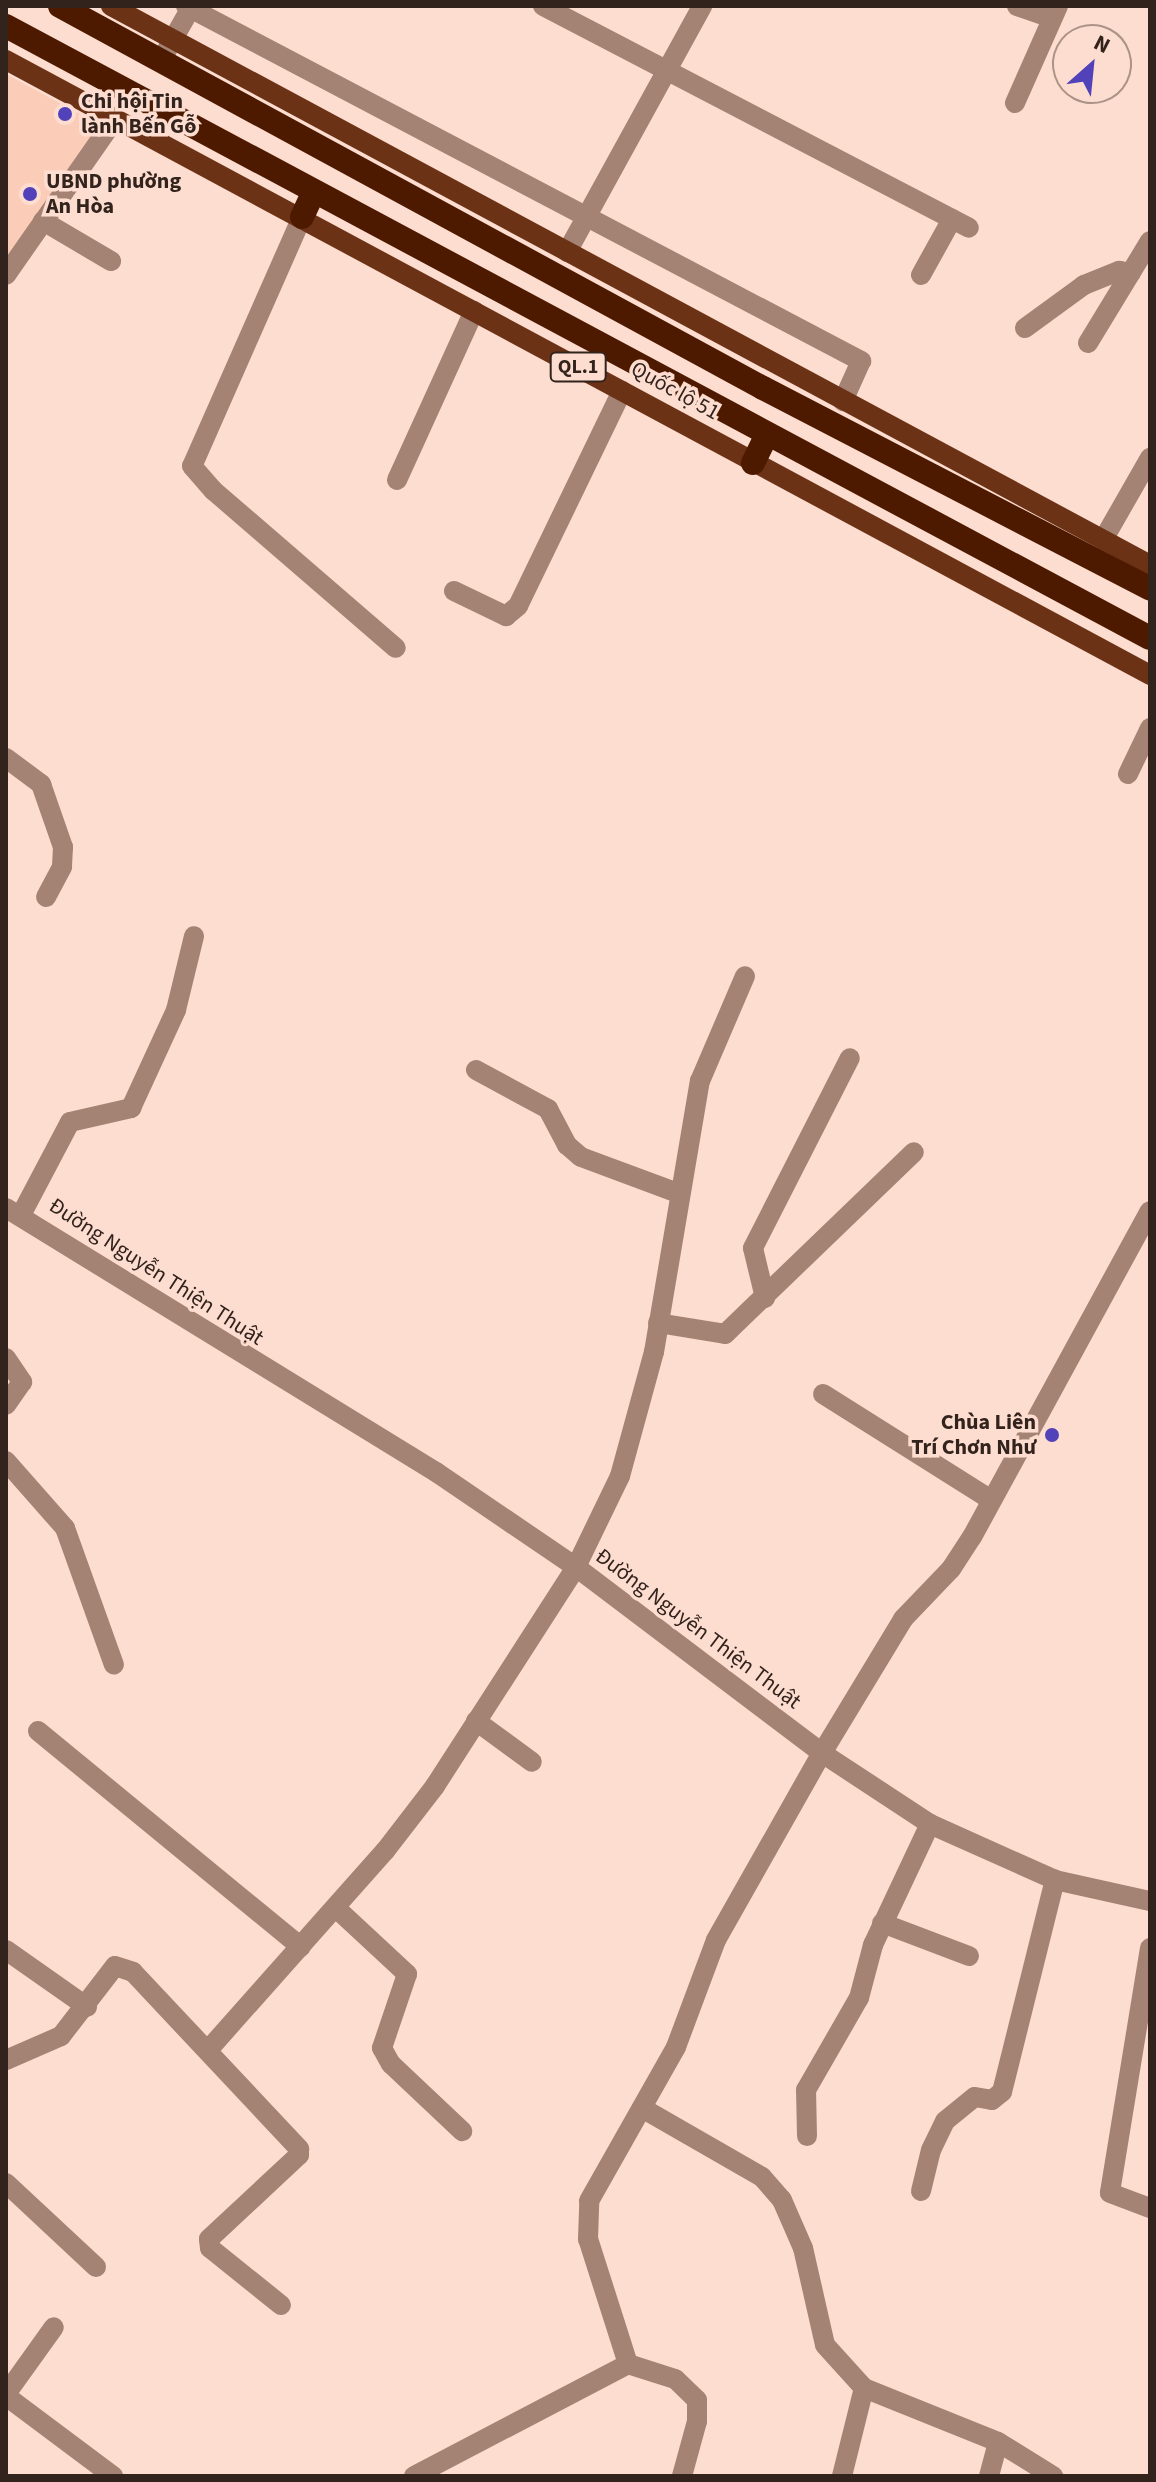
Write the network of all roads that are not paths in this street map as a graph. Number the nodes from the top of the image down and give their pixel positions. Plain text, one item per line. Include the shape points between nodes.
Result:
1 (60, 6) edge
2 (111, 6) edge
3 (543, 6) edge
4 (702, 6) edge
5 (1017, 6) edge
6 (189, 7) edge
7 (1055, 12) edge
8 (6, 26) edge
9 (173, 39) junction
10 (59, 54) junction
11 (6, 60) edge
12 (160, 61) junction
13 (666, 70) junction
14 (43, 80) junction
15 (1015, 103) dead end
16 (115, 119) junction
17 (313, 193) junction
18 (302, 217) junction
19 (587, 217) junction
20 (43, 221) junction
21 (1150, 241) edge
22 (567, 252) junction
23 (111, 261) dead end
24 (1131, 273) junction
25 (6, 275) edge
26 (921, 275) dead end
27 (474, 311) junction
28 (1025, 328) dead end
29 (1088, 343) dead end
30 (622, 391) junction
31 (843, 401) junction
32 (766, 436) junction
33 (1150, 458) edge
34 (753, 463) junction
35 (397, 480) dead end
36 (1103, 540) junction
37 (1150, 565) edge
38 (1150, 589) edge
39 (454, 591) dead end
40 (1150, 638) edge
41 (396, 648) dead end
42 (1150, 675) edge
43 (1150, 728) edge
44 (6, 758) edge
45 (1128, 774) dead end
46 (46, 897) dead end
47 (194, 936) dead end
48 (745, 976) dead end
49 (850, 1058) dead end
50 (476, 1070) dead end
51 (914, 1152) dead end
52 (678, 1193) junction
53 (1150, 1211) edge
54 (12, 1215) edge
55 (765, 1298) junction
56 (658, 1323) junction
57 (6, 1358) edge
58 (823, 1394) dead end
59 (6, 1405) edge
60 (6, 1461) edge
61 (990, 1499) junction
62 (576, 1567) junction
63 (114, 1665) dead end
64 (476, 1721) junction
65 (38, 1731) dead end
66 (822, 1753) junction
67 (532, 1762) dead end
68 (930, 1824) junction
69 (1055, 1880) junction
70 (1150, 1901) edge
71 (336, 1908) junction
72 (882, 1923) junction
73 (301, 1947) junction
74 (1150, 1948) edge
75 (6, 1950) edge
76 (969, 1956) dead end
77 (87, 2007) junction
78 (209, 2049) junction
79 (6, 2060) edge
80 (642, 2108) junction
81 (462, 2131) dead end
82 (807, 2136) dead end
83 (6, 2183) edge
84 (921, 2191) dead end
85 (1150, 2208) edge
86 (96, 2267) dead end
87 (281, 2305) dead end
88 (54, 2327) dead end
89 (628, 2364) junction
90 (864, 2388) junction
91 (6, 2395) edge
92 (998, 2442) junction
93 (113, 2476) edge
94 (414, 2476) edge
95 (682, 2476) edge
96 (842, 2476) edge
97 (989, 2476) edge
98 (1053, 2476) edge

1 - 12 highway, Quốc lộ 51
2 - 9 main road
3 - 13 street
4 - 13 street
5 - 7 street
6 - 9 street
6 - 19 street
7 - 15 street
8 - 10 highway, Quốc lộ 51 / QL.1
9 - 12 street
9 - 22 main road
10 - 14 street
10 - 17 highway, Quốc lộ 51 / QL.1
11 - 14 main road, Quốc lộ 51 / QL.1
12 - 38 highway, Quốc lộ 51 via 763,388
13 - 19 street
13 - 26 street via 960,223
14 - 16 main road, Quốc lộ 51 / QL.1
16 - 18 main road, Quốc lộ 51 / QL.1
16 - 20 street
17 - 18 highway
17 - 32 highway, Quốc lộ 51 / QL.1
18 - 27 main road, Quốc lộ 51 / QL.1
18 - 41 street via 192,466 214,491
19 - 22 street
19 - 31 street via 861,361
20 - 23 street
20 - 25 street
21 - 24 street
22 - 31 main road
24 - 28 street via 1119,271 1084,285
24 - 29 street
27 - 30 main road, Quốc lộ 51 / QL.1
27 - 35 street
30 - 34 main road, Quốc lộ 51 / QL.1
30 - 39 street via 518,606 506,616
31 - 36 main road
32 - 34 highway
32 - 40 highway, Quốc lộ 51 / QL.1
33 - 36 street
34 - 42 main road, Quốc lộ 51 / QL.1
36 - 37 main road
43 - 45 street
44 - 46 street via 41,784 63,847 62,867
47 - 54 street via 176,1010 131,1108 70,1122
48 - 52 street via 700,1081
49 - 55 street via 753,1248
50 - 52 street via 548,1109 567,1145 581,1157
51 - 55 street
52 - 56 street
53 - 61 street
54 - 62 street, Đường Nguyễn Thiện Thuật via 436,1472
55 - 56 street via 725,1334
56 - 62 street via 620,1476
57 - 59 street via 22,1382
58 - 61 street
60 - 63 street via 65,1528
61 - 66 street via 965,1548 903,1619
62 - 64 street
62 - 66 street, Đường Nguyễn Thiện Thuật
64 - 67 street
64 - 71 street via 435,1786
65 - 73 street
66 - 68 street, Đường Nguyễn Thiện Thuật
66 - 80 street via 704,1963 676,2047
68 - 69 street, Đường Nguyễn Thiện Thuật
68 - 72 street
69 - 70 street, Đường Nguyễn Thiện Thuật
69 - 84 street via 1002,2092 992,2100 975,2097 945,2121
71 - 73 street
71 - 81 street via 407,1974 382,2048 391,2064
72 - 76 street
72 - 82 street via 859,1998 806,2090
73 - 78 street
74 - 85 street via 1110,2193
75 - 77 street
77 - 78 street via 115,1966 124,1966
77 - 79 street via 61,2036
78 - 87 street via 299,2149 299,2155 209,2239 210,2248
80 - 89 street via 589,2201 585,2224
80 - 90 street via 762,2177 782,2200 803,2248 825,2345
83 - 86 street
88 - 91 street
89 - 94 street
89 - 95 street via 675,2379 697,2400 697,2421
90 - 92 street
90 - 96 street
91 - 93 street
92 - 97 street
92 - 98 street

